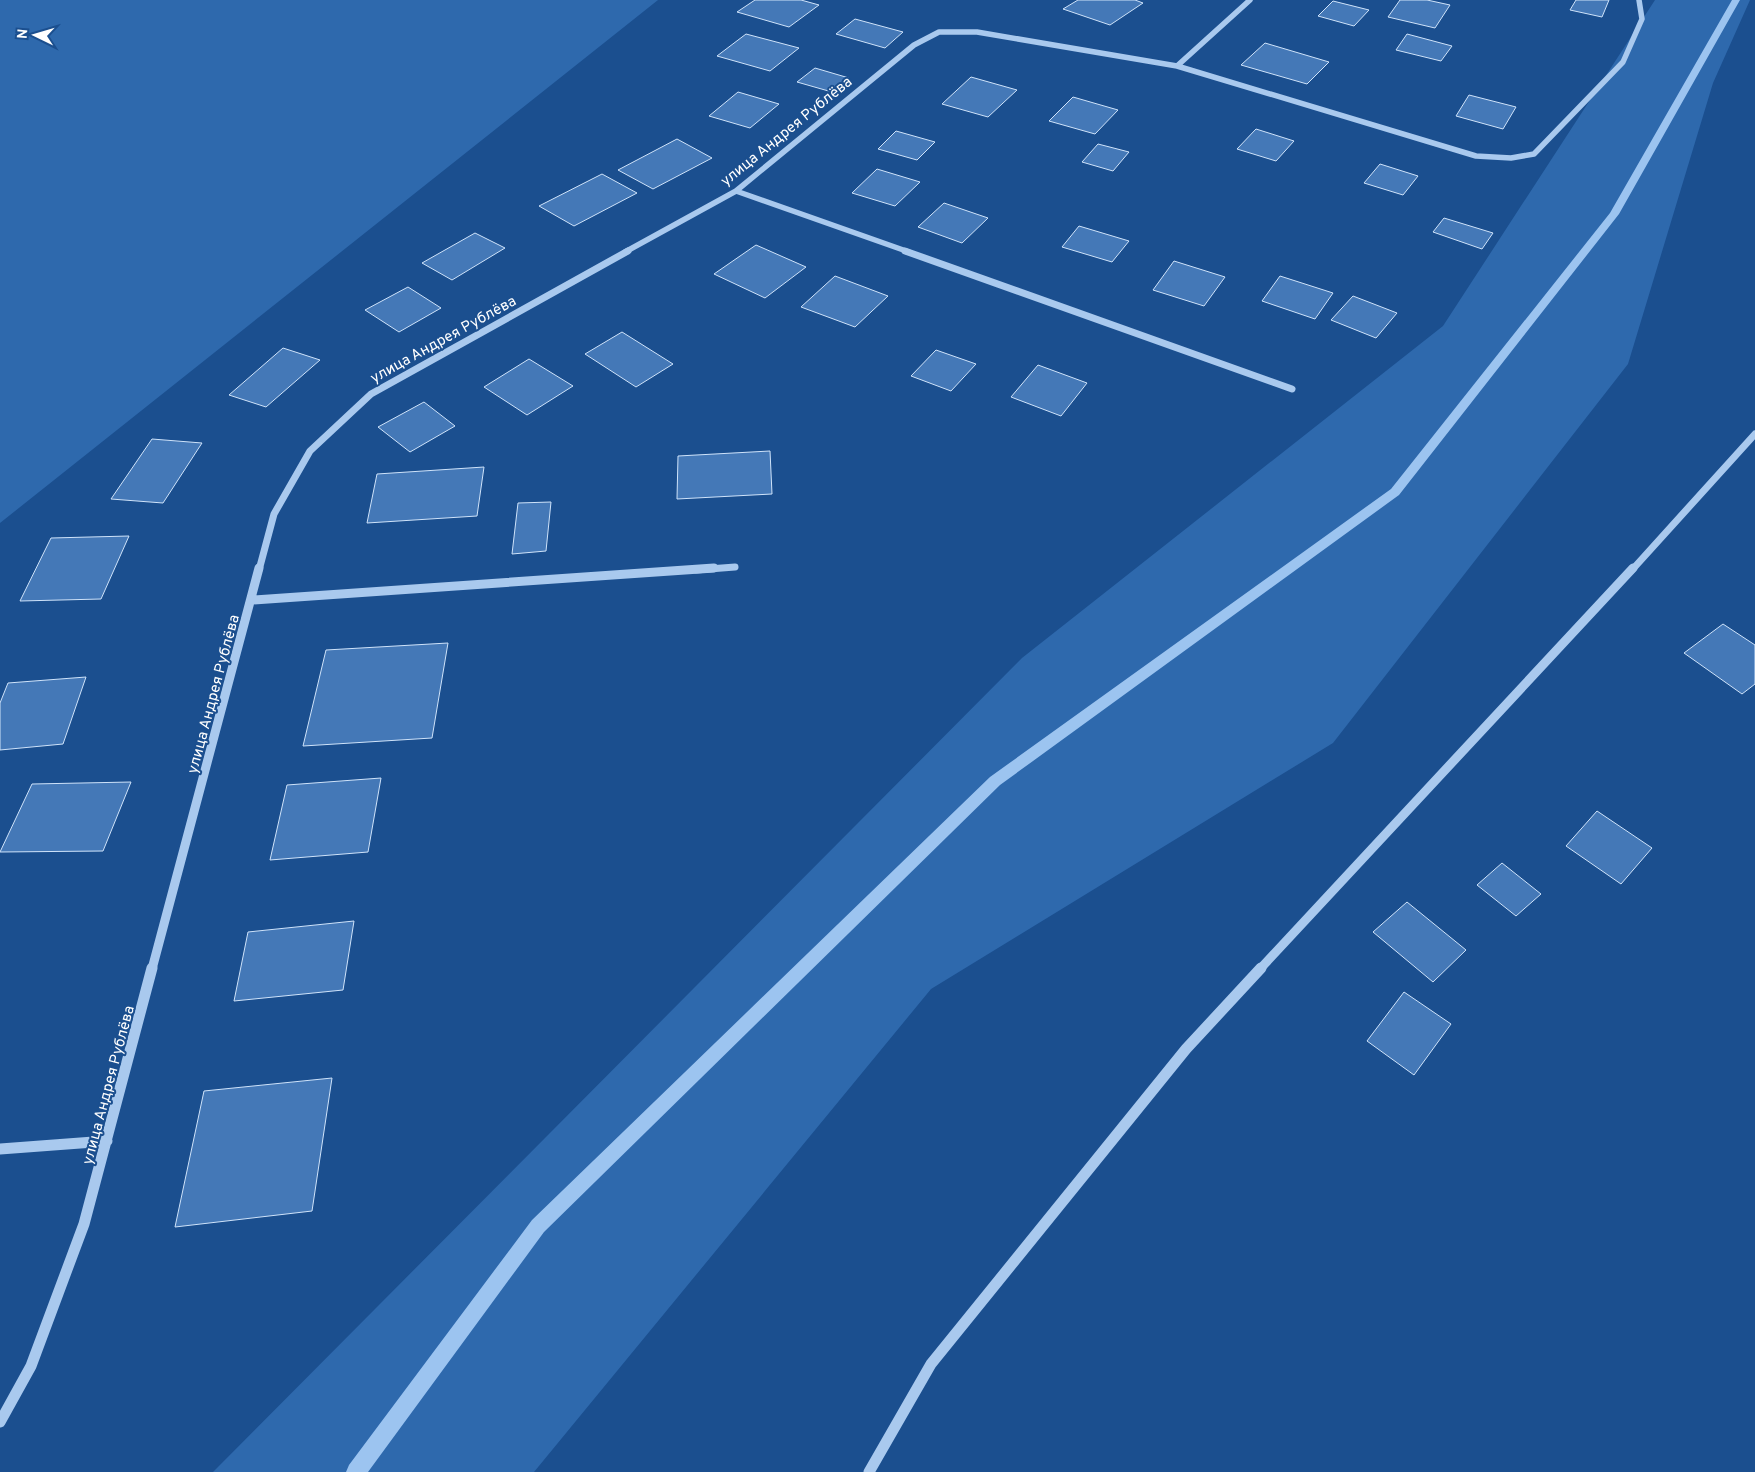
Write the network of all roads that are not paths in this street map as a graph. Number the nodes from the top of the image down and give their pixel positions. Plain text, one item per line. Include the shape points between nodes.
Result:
1 (1250, 0) edge
2 (1639, 0) edge
3 (1177, 66) junction
4 (736, 191) junction
5 (1292, 388) dead end
6 (1755, 434) edge
7 (734, 567) dead end
8 (253, 600) junction
9 (107, 1141) junction
10 (0, 1149) edge
11 (0, 1422) edge
12 (869, 1472) edge

1 - 3 street
2 - 3 lane via 1642,19 1623,62 1534,154 1511,158 1476,156
3 - 4 street, улица Андрея Рублёва via 977,32 939,32 914,45
4 - 5 street
4 - 8 street, улица Андрея Рублёва via 371,394 310,451 274,514
6 - 12 street via 1684,515 1186,1049 931,1364
7 - 8 street
8 - 9 street, улица Андрея Рублёва
9 - 10 street
9 - 11 street, улица Андрея Рублёва via 84,1224 32,1366

